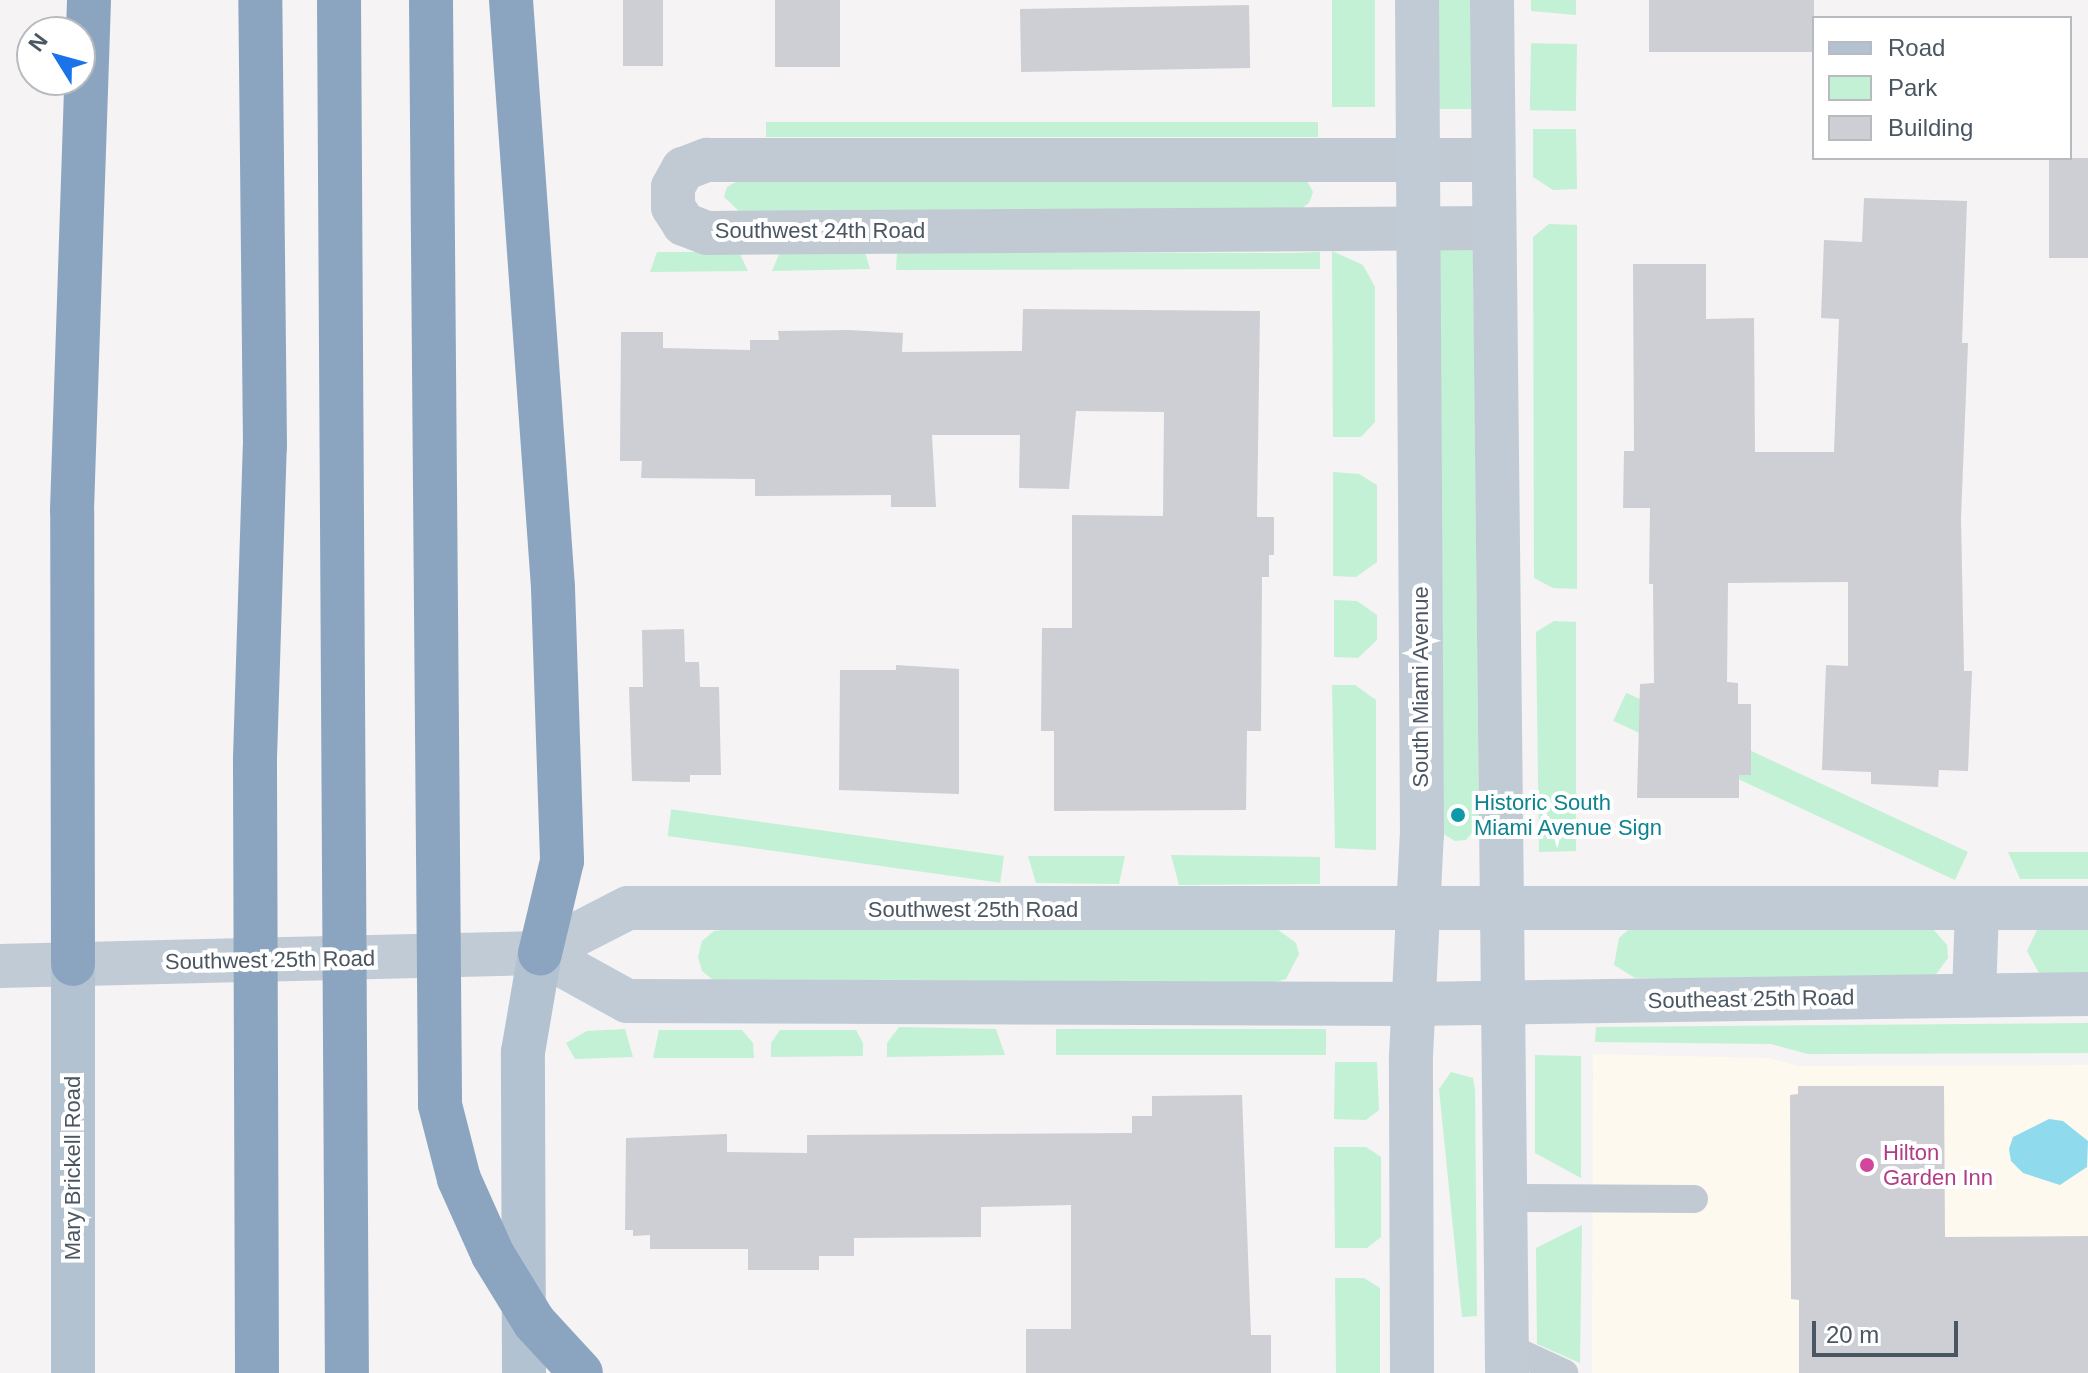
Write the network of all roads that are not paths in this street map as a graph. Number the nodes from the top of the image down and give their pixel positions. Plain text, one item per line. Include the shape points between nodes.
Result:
1 (89, 0) edge
2 (260, 0) edge
3 (339, 0) edge
4 (431, 0) edge
5 (511, 0) edge
6 (1417, 0) edge
7 (1492, 0) edge
8 (1419, 159) junction
9 (1493, 160) junction
10 (1493, 228) junction
11 (1419, 229) junction
12 (1977, 908) junction
13 (2088, 908) edge
14 (1417, 910) junction
15 (1505, 910) junction
16 (540, 953) junction
17 (73, 964) junction
18 (0, 966) edge
19 (2088, 994) edge
20 (1974, 995) junction
21 (1504, 1002) junction
22 (1414, 1004) junction
23 (1505, 1198) junction
24 (1694, 1199) dead end
25 (1507, 1360) edge
26 (73, 1373) edge
27 (257, 1373) edge
28 (347, 1373) edge
29 (524, 1373) edge
30 (581, 1373) edge
31 (1412, 1373) edge
32 (1564, 1373) edge

1 - 17 highway via 72,510
2 - 27 highway via 265,446 255,758
3 - 28 highway
4 - 30 highway via 436,1032 448,1140 476,1220 514,1293
5 - 16 highway via 553,588 562,861
6 - 8 main road, South Miami Avenue
7 - 9 main road
8 - 9 street, Southwest 24th Road
8 - 11 main road, South Miami Avenue
8 - 11 street, Southwest 24th Road via 707,160 683,169 673,187 673,207 684,224 707,233
9 - 10 main road
10 - 11 street, Southwest 24th Road
10 - 15 main road
11 - 14 main road, South Miami Avenue via 1422,835
12 - 13 main road
12 - 15 main road
12 - 20 main road
14 - 15 main road
14 - 16 main road, Southwest 25th Road via 628,908
14 - 22 main road, South Miami Avenue
15 - 21 main road
16 - 17 main road, Southwest 25th Road
16 - 22 main road via 627,1001
16 - 29 main road via 523,1052
17 - 18 main road, Southwest 25th Road
17 - 26 main road, Mary Brickell Road
19 - 20 main road, Southeast 25th Road
20 - 21 main road, Southeast 25th Road
21 - 22 main road, Southeast 25th Road
21 - 23 main road
22 - 31 main road, South Miami Avenue
23 - 24 lane
23 - 25 main road
25 - 32 lane

